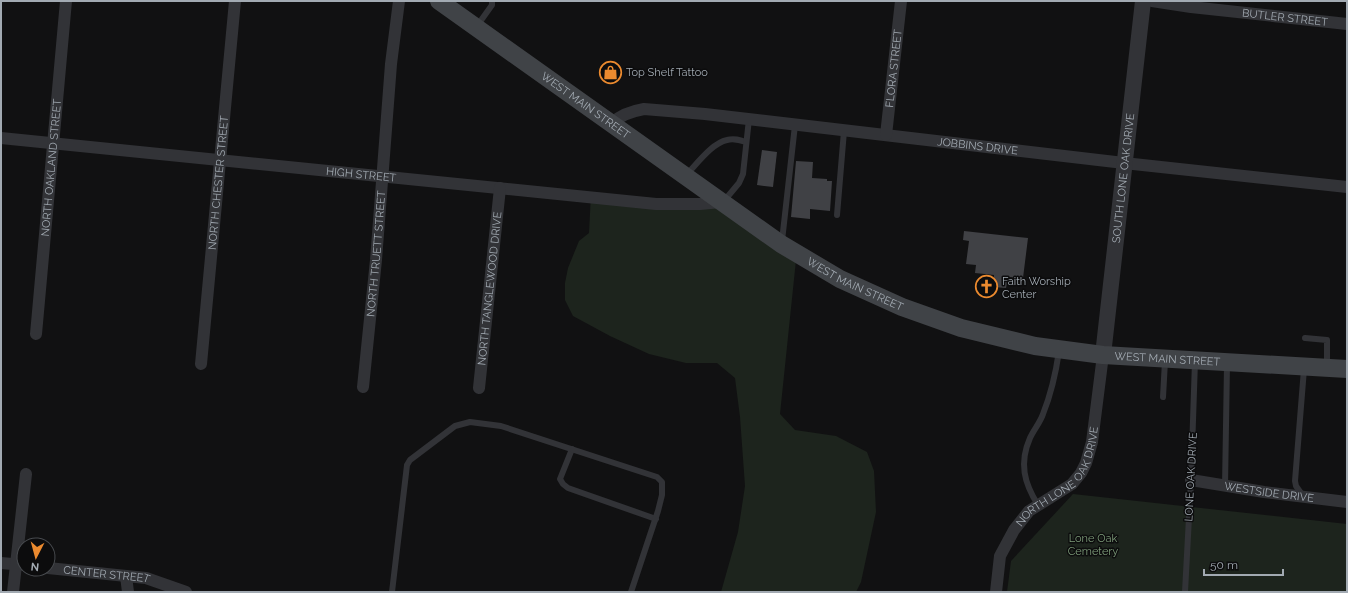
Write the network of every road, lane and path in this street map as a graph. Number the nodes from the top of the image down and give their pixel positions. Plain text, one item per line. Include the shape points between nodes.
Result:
1 (66, 1) edge
2 (235, 1) edge
3 (398, 1) edge
4 (439, 1) edge
5 (492, 1) edge
6 (901, 1) edge
7 (1143, 1) edge
8 (1152, 1) edge
9 (1347, 24) edge
10 (476, 27) junction
11 (749, 119) junction
12 (612, 123) junction
13 (795, 125) junction
14 (844, 130) junction
15 (886, 136) junction
16 (1, 138) edge
17 (746, 142) junction
18 (53, 143) junction
19 (219, 160) junction
20 (1124, 163) junction
21 (685, 176) junction
22 (382, 177) junction
23 (500, 188) junction
24 (1347, 188) edge
25 (722, 202) junction
26 (837, 215) dead end
27 (781, 244) junction
28 (36, 334) dead end
29 (1305, 338) dead end
30 (1060, 349) junction
31 (1103, 356) junction
32 (1165, 359) junction
33 (1195, 361) junction
34 (1227, 363) junction
35 (200, 364) dead end
36 (1304, 367) junction
37 (1327, 368) junction
38 (1347, 369) edge
39 (363, 387) dead end
40 (479, 388) dead end
41 (1163, 397) dead end
42 (572, 449) junction
43 (26, 474) dead end
44 (1191, 480) junction
45 (1225, 486) junction
46 (1303, 496) junction
47 (1347, 502) edge
48 (1038, 505) junction
49 (656, 519) junction
50 (22, 537) edge
51 (1, 563) edge
52 (16, 565) edge
53 (56, 569) edge
54 (126, 576) junction
55 (17, 577) edge
56 (13, 592) edge
57 (128, 592) edge
58 (186, 592) edge
59 (392, 592) edge
60 (631, 592) edge
61 (996, 592) edge
62 (1184, 592) edge

1 - 18 street, NORTH OAKLAND STREET
2 - 19 street, NORTH CHESTER STREET
3 - 22 street, NORTH TRUETT STREET via 390,64
4 - 10 main road, WEST MAIN STREET
5 - 10 lane via 492,5
6 - 15 street, FLORA STREET
7 - 20 street, SOUTH LONE OAK DRIVE
8 - 9 street, BUTLER STREET
10 - 12 main road, WEST MAIN STREET
11 - 12 street, JOBBINS DRIVE via 644,109 619,117
11 - 13 street, JOBBINS DRIVE
11 - 17 lane
12 - 21 main road, WEST MAIN STREET
13 - 14 street, JOBBINS DRIVE
13 - 27 lane
14 - 15 street, JOBBINS DRIVE
14 - 26 lane
15 - 20 street, JOBBINS DRIVE
16 - 18 street, HIGH STREET
17 - 21 lane via 735,139 719,143
17 - 25 lane via 743,174
18 - 19 street, HIGH STREET
18 - 28 street, NORTH OAKLAND STREET
19 - 22 street, HIGH STREET
19 - 35 street, NORTH CHESTER STREET
20 - 24 street, JOBBINS DRIVE
20 - 31 street, SOUTH LONE OAK DRIVE
21 - 25 main road, WEST MAIN STREET
22 - 23 street, HIGH STREET
22 - 39 street, NORTH TRUETT STREET
23 - 25 street, HIGH STREET via 656,204
23 - 40 street, NORTH TANGLEWOOD DRIVE
25 - 27 main road, WEST MAIN STREET
27 - 30 main road, WEST MAIN STREET via 840,279 902,307 961,328 1035,346
29 - 37 lane via 1327,340
30 - 31 main road, WEST MAIN STREET
30 - 48 lane via 1048,403 1029,439 1026,454 1024,476 1027,487
31 - 32 main road, WEST MAIN STREET
31 - 48 street, NORTH LONE OAK DRIVE via 1092,442 1086,463 1072,484
32 - 33 main road, WEST MAIN STREET
32 - 41 lane
33 - 34 main road, WEST MAIN STREET
33 - 44 lane, LONE OAK DRIVE
34 - 36 main road, WEST MAIN STREET
34 - 45 lane
36 - 37 main road, WEST MAIN STREET
36 - 46 lane via 1295,481
37 - 38 main road, WEST MAIN STREET
42 - 49 lane via 657,477 662,482 662,495
42 - 49 lane via 560,480 563,484
42 - 59 lane via 501,426 470,422 455,426 410,460 407,465
43 - 50 street
44 - 45 street, WESTSIDE DRIVE
44 - 62 lane, LONE OAK DRIVE
45 - 46 street, WESTSIDE DRIVE
46 - 47 street, WESTSIDE DRIVE
48 - 61 street, NORTH LONE OAK DRIVE via 1029,511 1014,530 1000,556
49 - 60 lane
51 - 52 street
53 - 54 street, CENTER STREET
54 - 57 street
54 - 58 street, CENTER STREET via 146,578
55 - 56 street

